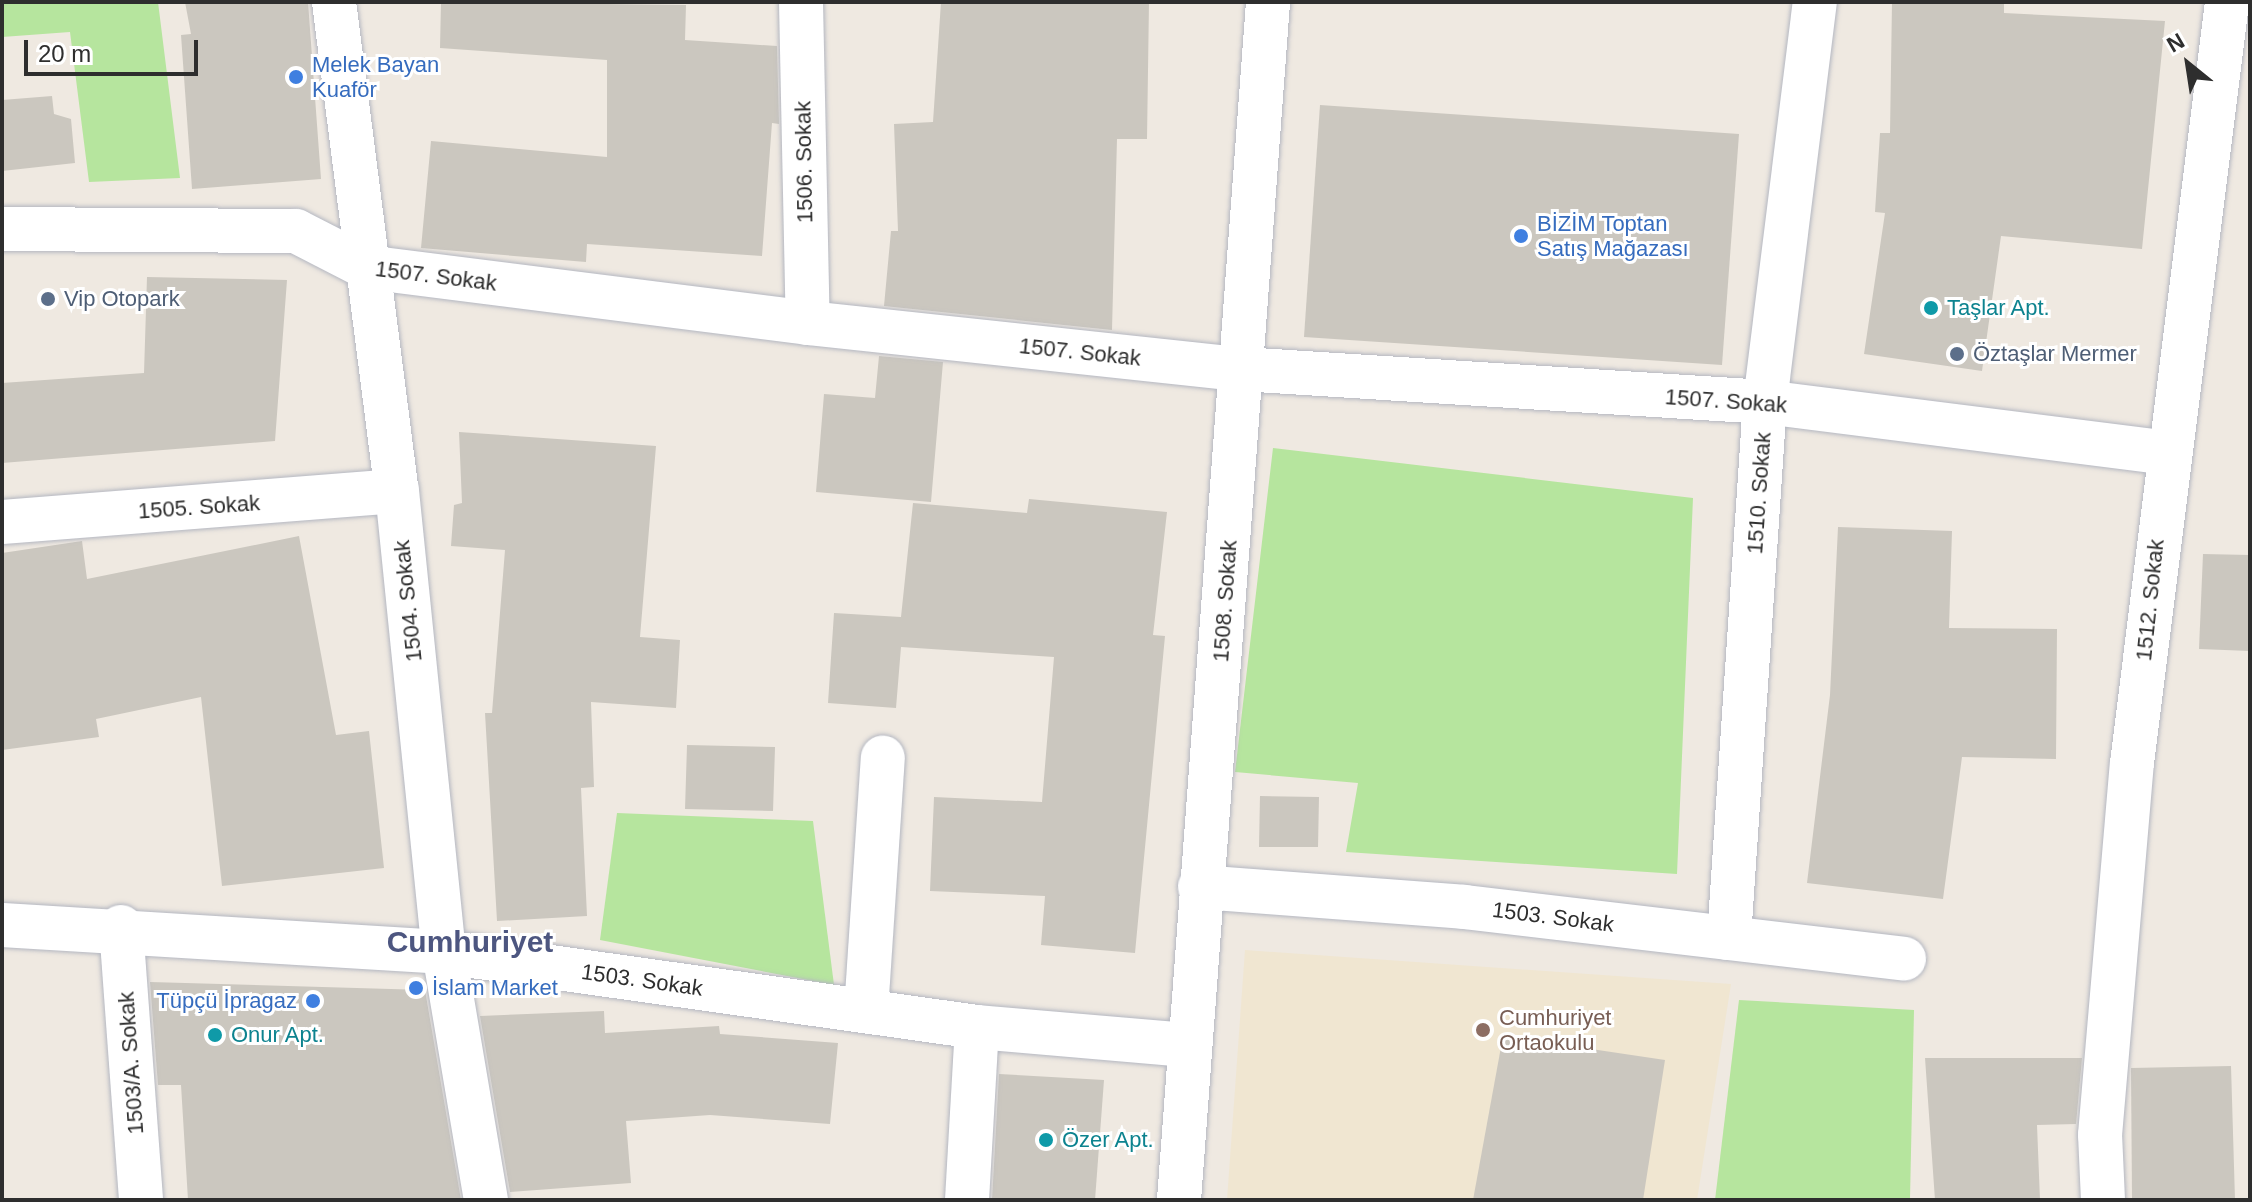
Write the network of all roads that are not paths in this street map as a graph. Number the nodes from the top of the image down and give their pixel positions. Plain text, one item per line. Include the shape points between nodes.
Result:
1 (334, 2) edge
2 (801, 2) edge
3 (1268, 2) edge
4 (1815, 2) edge
5 (2227, 2) edge
6 (2, 229) edge
7 (366, 267) junction
8 (808, 323) junction
9 (1241, 369) junction
10 (1765, 402) junction
11 (2166, 453) junction
12 (397, 491) junction
13 (2, 522) edge
14 (883, 758) dead end
15 (1200, 887) junction
16 (2, 925) edge
17 (121, 927) junction
18 (1729, 938) junction
19 (444, 952) junction
20 (1904, 959) dead end
21 (866, 1011) junction
22 (977, 1027) junction
23 (1185, 1045) junction
24 (141, 1200) edge
25 (486, 1200) edge
26 (967, 1200) edge
27 (1179, 1200) edge
28 (2103, 1200) edge

1 - 7 street, 1504. Sokak
2 - 8 street, 1506. Sokak
3 - 9 street, 1508. Sokak
4 - 10 street, 1510. Sokak
5 - 11 street, 1512. Sokak
6 - 7 street, 1507. Sokak via 296,231
7 - 8 street, 1507. Sokak
7 - 12 street, 1504. Sokak
8 - 9 street, 1507. Sokak
9 - 10 street, 1507. Sokak
9 - 15 street, 1508. Sokak
10 - 11 street, 1507. Sokak
10 - 18 street, 1510. Sokak
11 - 28 street, 1512. Sokak via 2103,1104
12 - 13 street, 1505. Sokak
12 - 19 street, 1504. Sokak
14 - 21 street
15 - 18 street, 1503. Sokak
15 - 23 street, 1508. Sokak
16 - 17 street, 1503. Sokak
17 - 19 street, 1503. Sokak
17 - 24 street, 1503/A. Sokak
18 - 20 street, 1503. Sokak
19 - 21 street, 1503. Sokak
19 - 25 street, 1504. Sokak
21 - 22 street, 1503. Sokak
22 - 23 street, 1503. Sokak
22 - 26 street
23 - 27 street, 1508. Sokak

